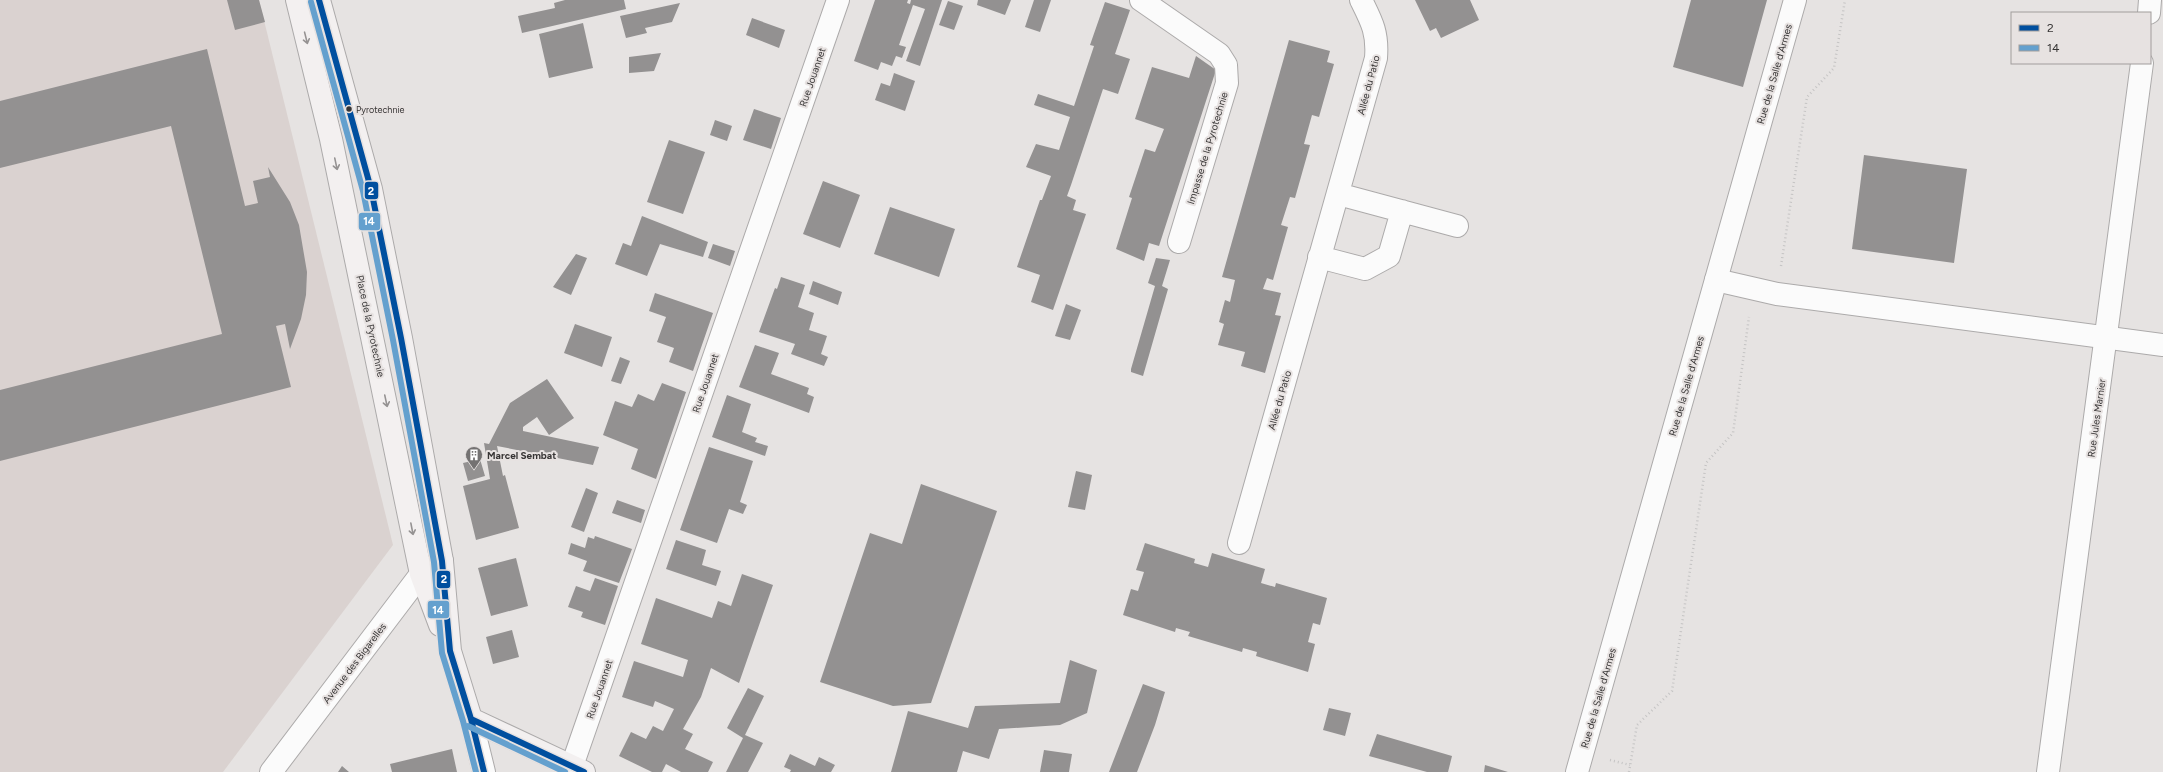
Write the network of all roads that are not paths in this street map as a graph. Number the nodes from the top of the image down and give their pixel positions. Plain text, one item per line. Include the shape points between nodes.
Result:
1 (297, 0) edge
2 (319, 0) edge
3 (838, 0) edge
4 (1141, 0) edge
5 (1361, 0) edge
6 (1795, 0) edge
7 (2150, 0) edge
8 (2149, 12) edge
9 (2142, 64) edge
10 (1338, 194) junction
11 (1402, 211) junction
12 (1457, 226) dead end
13 (1179, 242) dead end
14 (1319, 257) junction
15 (1716, 280) junction
16 (2107, 338) junction
17 (2163, 345) edge
18 (1239, 543) dead end
19 (442, 561) junction
20 (421, 574) junction
21 (450, 650) junction
22 (471, 719) junction
23 (578, 769) edge
24 (271, 772) edge
25 (484, 772) edge
26 (1577, 772) edge
27 (2048, 772) edge

1 -> 20 main road, Place de la Pyrotechnie via 334,153
2 - 19 main road via 371,189
3 - 23 street, Rue Jouannet
4 - 13 street, Impasse de la Pyrotechnie via 1219,54 1226,64 1227,83
5 - 10 street, Allée du Patio via 1378,41 1376,58
6 - 15 street, Rue de la Salle d'Armes
7 - 8 street
9 - 16 street, Rue Jules Marnier
10 - 11 street
10 - 14 street, Allée du Patio
11 - 12 street
11 - 14 street via 1389,256 1364,269
14 - 18 street, Allée du Patio
15 - 16 street via 1777,294
15 - 26 street, Rue de la Salle d'Armes
16 - 17 street
16 - 27 street, Rue Jules Marnier
19 - 20 street, Avenue des Bigarelles
19 - 21 main road
20 - 21 main road, Place de la Pyrotechnie
20 - 24 street, Avenue des Bigarelles
21 - 22 main road
22 - 23 main road
22 - 25 street

